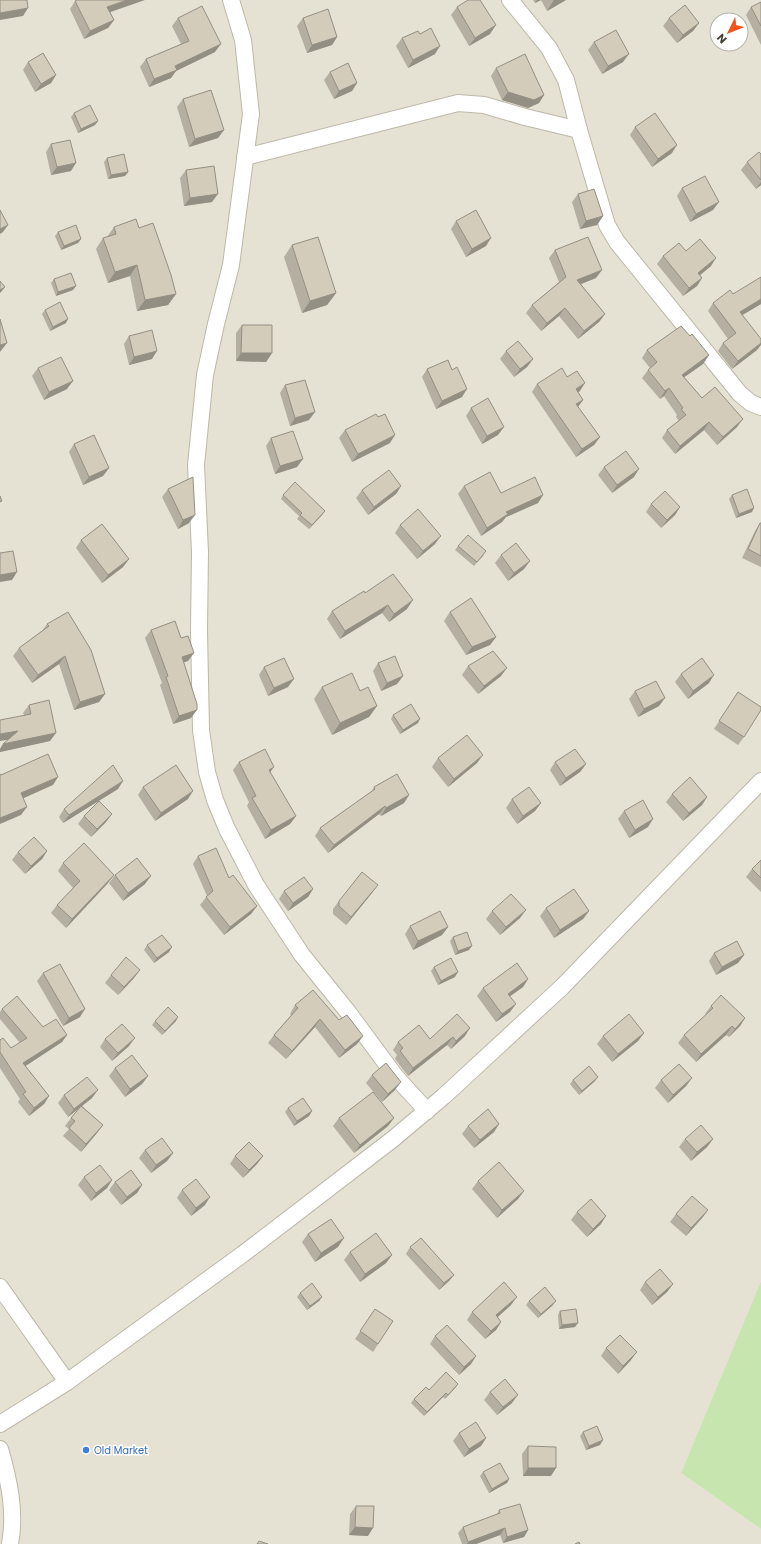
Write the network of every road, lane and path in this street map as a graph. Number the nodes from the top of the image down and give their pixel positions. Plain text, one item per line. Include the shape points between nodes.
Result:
1 (231, 0) edge
2 (510, 0) edge
3 (578, 130) junction
4 (245, 157) junction
5 (761, 407) edge
6 (761, 781) edge
7 (427, 1111) junction
8 (0, 1287) edge
9 (67, 1382) junction
10 (0, 1424) edge
11 (0, 1449) edge
12 (10, 1544) edge

1 - 4 street via 243,40 248,79 251,114
2 - 3 street via 549,48 566,80
3 - 4 street via 484,105 458,103
3 - 5 street via 607,225 617,242 740,394
4 - 7 street via 231,264 205,375 196,465 200,552 201,730 207,772 227,829 256,885 297,949 396,1077
6 - 7 street via 562,987
7 - 9 street via 243,1254
8 - 9 street
9 - 10 street
11 - 12 street via 12,1512

